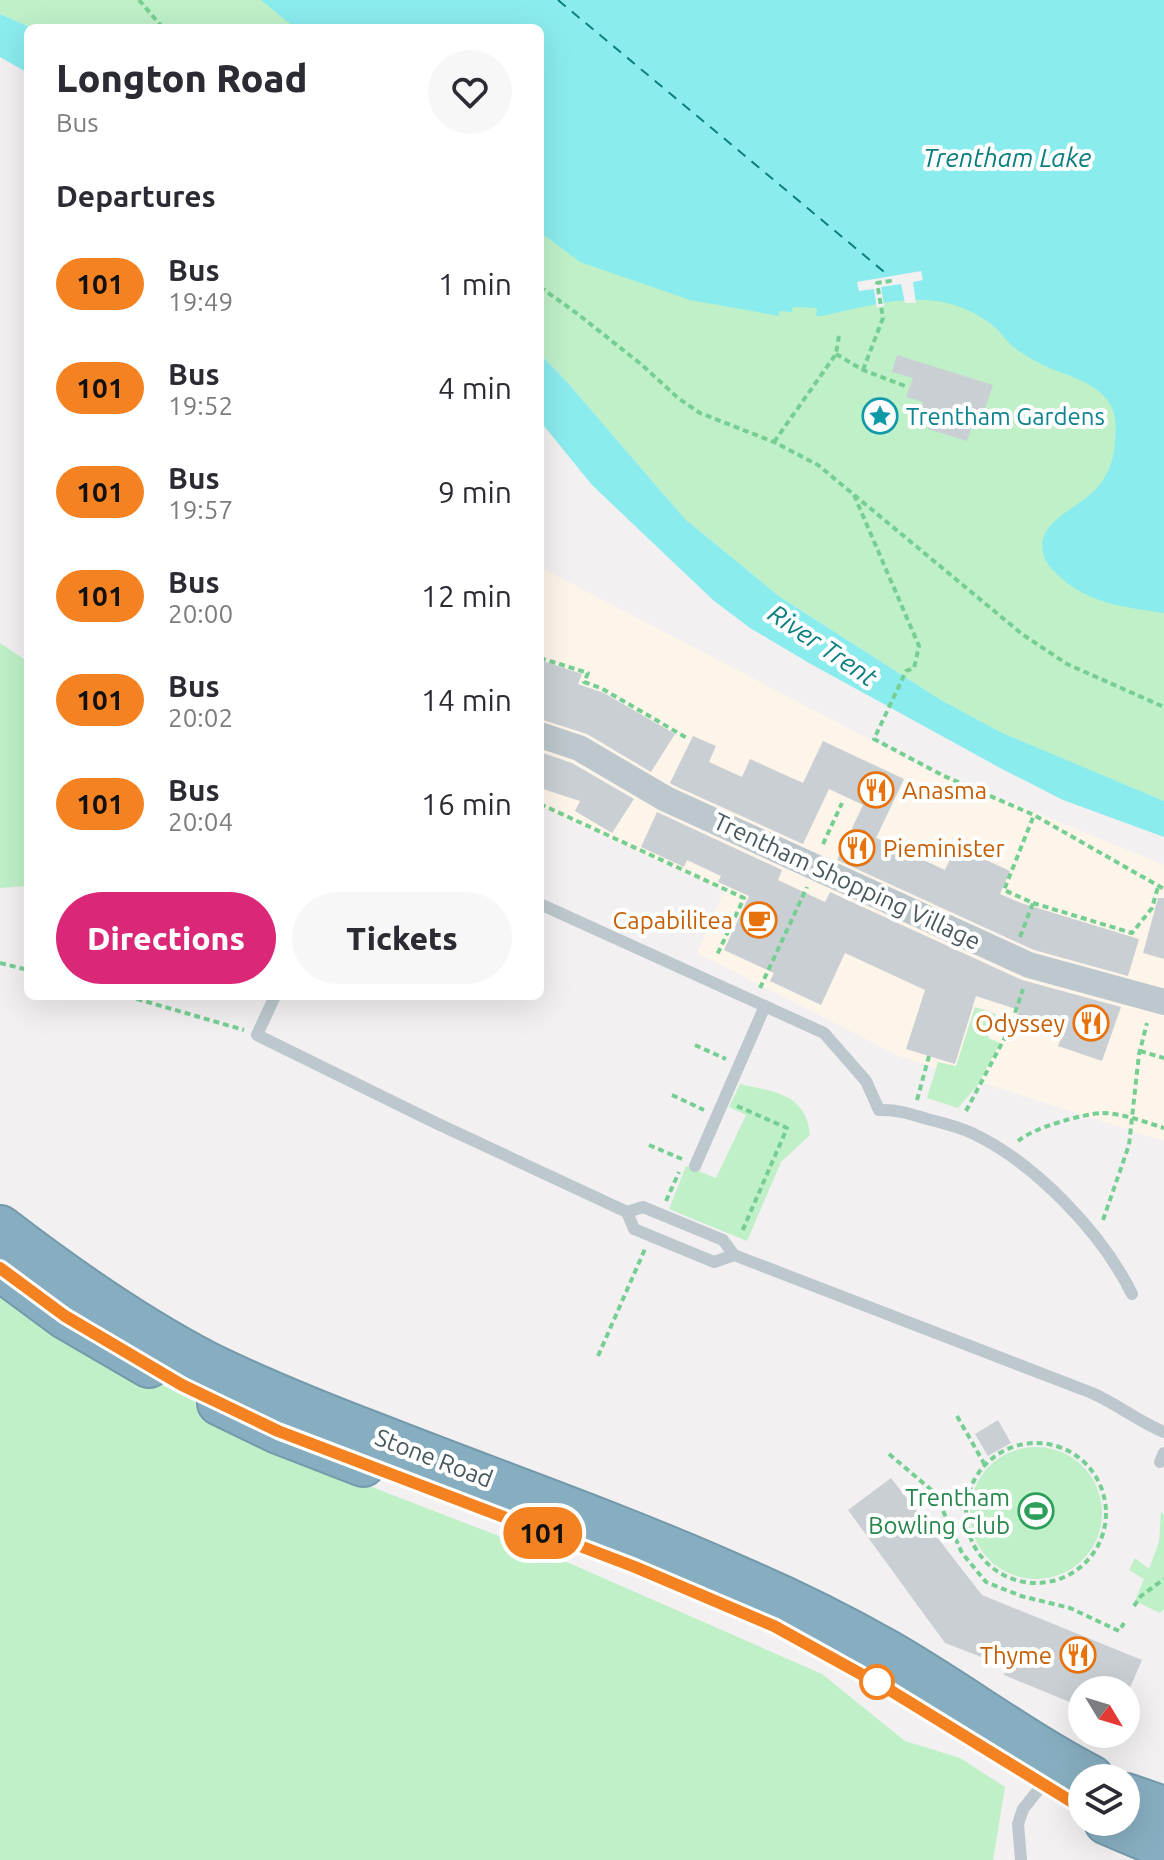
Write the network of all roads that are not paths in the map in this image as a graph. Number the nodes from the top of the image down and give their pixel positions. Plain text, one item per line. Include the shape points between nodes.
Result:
1 (544, 736) edge
2 (544, 906) edge
3 (273, 1000) edge
4 (1158, 1001) edge
5 (765, 1006) junction
6 (690, 1163) road end
7 (627, 1212) junction
8 (0, 1228) edge
9 (734, 1255) junction
10 (0, 1268) edge
11 (1132, 1294) dead end
12 (1164, 1432) edge
13 (1065, 1775) edge
14 (1140, 1801) edge
15 (1164, 1809) edge
16 (1140, 1836) edge
17 (1164, 1846) edge
18 (1021, 1860) edge

1 - 4 street, Trentham Shopping Village via 579,748 666,799 1029,965
2 - 5 lane
3 - 7 lane via 257,1035
5 - 6 lane
5 - 11 lane via 824,1033 866,1081 879,1110 894,1109 973,1133 1046,1183 1117,1265
7 - 9 lane via 643,1207 723,1240
7 - 9 lane via 634,1229 714,1262
8 - 13 highway, Stone Road via 128,1319 204,1363 286,1401 612,1526 815,1614 887,1653
9 - 12 lane via 1092,1393
10 - 13 highway, Stone Road via 65,1316 182,1385 278,1431 635,1567 774,1626 888,1689
13 - 18 lane via 1023,1809 1018,1824
14 - 15 highway
16 - 17 highway

